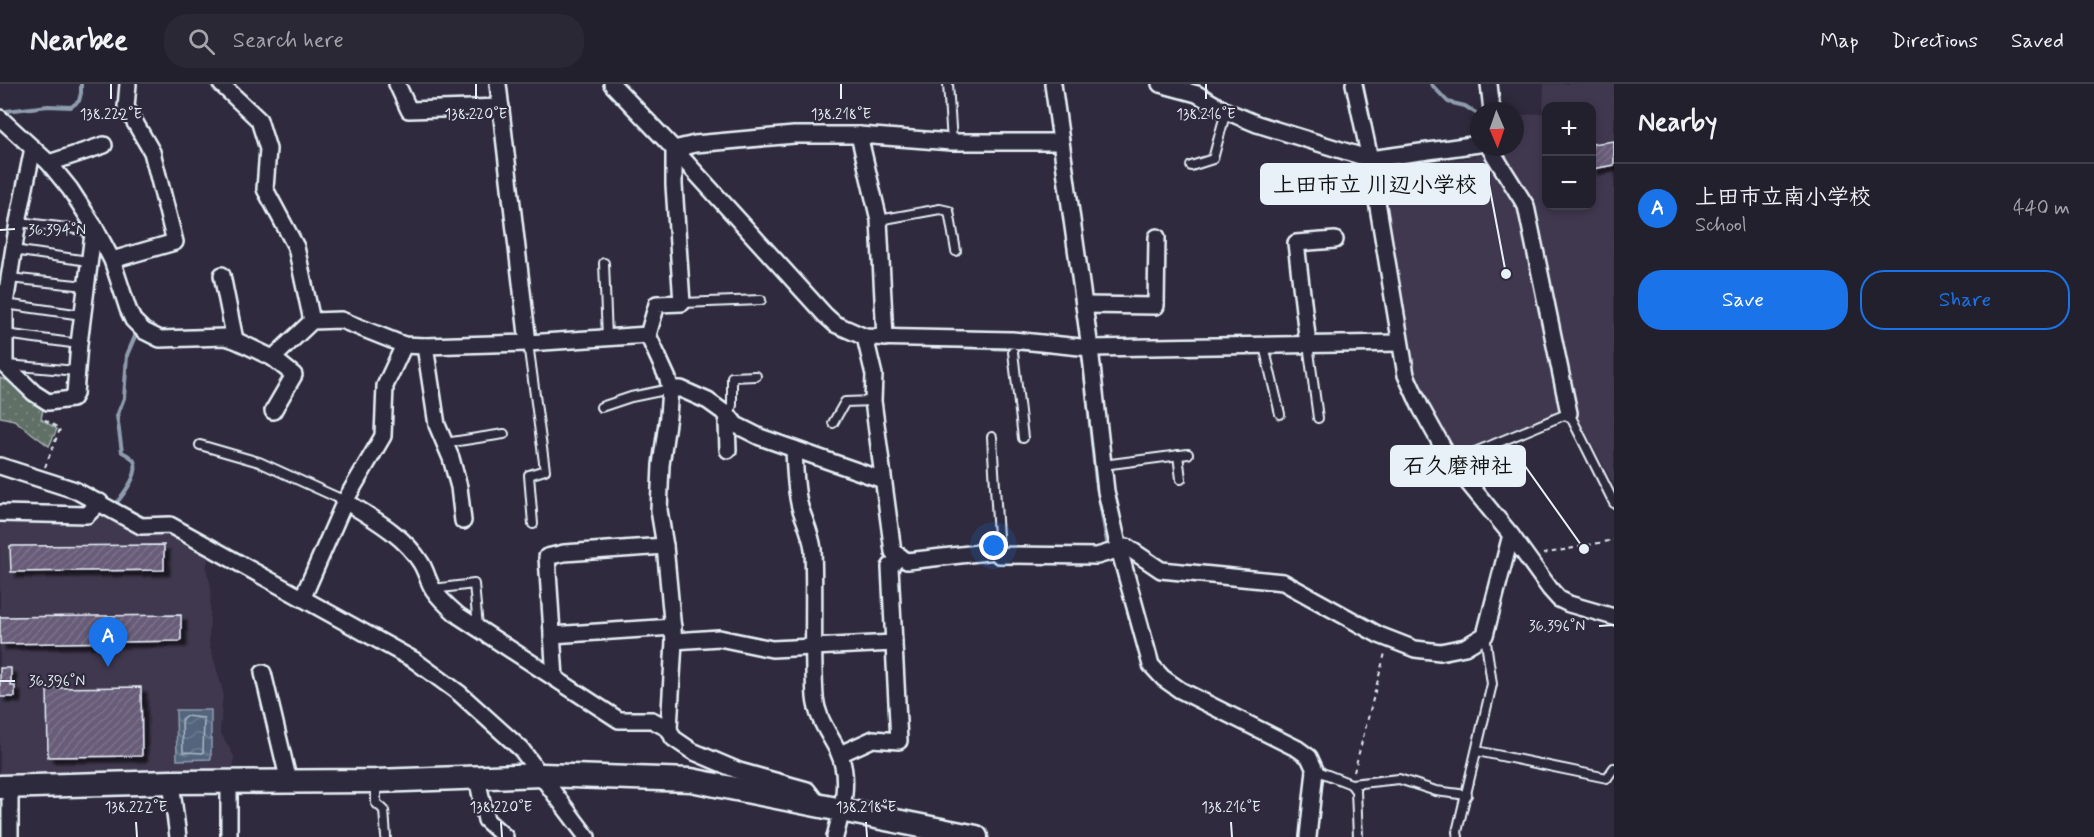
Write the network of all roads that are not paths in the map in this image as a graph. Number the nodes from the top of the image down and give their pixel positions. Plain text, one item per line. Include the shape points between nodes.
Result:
1 (128, 84) edge
2 (221, 84) edge
3 (397, 84) edge
4 (498, 84) edge
5 (612, 84) edge
6 (948, 84) edge
7 (1053, 84) edge
8 (1160, 84) edge
9 (1354, 84) edge
10 (1489, 84) edge
11 (1491, 102) edge
12 (501, 107) junction
13 (1226, 111) junction
14 (0, 118) edge
15 (859, 135) junction
16 (952, 142) junction
17 (1061, 142) junction
18 (104, 145) dead end
19 (1470, 145) edge
20 (33, 148) junction
21 (674, 149) junction
22 (1495, 156) edge
23 (1370, 159) junction
24 (48, 163) junction
25 (1191, 166) dead end
26 (879, 220) junction
27 (18, 222) junction
28 (93, 229) junction
29 (1157, 237) dead end
30 (1335, 240) dead end
31 (13, 250) junction
32 (956, 251) dead end
33 (112, 260) junction
34 (88, 261) junction
35 (604, 262) dead end
36 (222, 275) dead end
37 (9, 278) junction
38 (86, 286) junction
39 (761, 300) dead end
40 (682, 303) junction
41 (5, 304) junction
42 (1084, 305) junction
43 (82, 315) junction
44 (312, 321) junction
45 (5, 334) junction
46 (648, 335) junction
47 (865, 337) junction
48 (607, 338) junction
49 (885, 338) junction
50 (235, 339) junction
51 (528, 343) junction
52 (1400, 343) junction
53 (79, 344) junction
54 (1308, 344) junction
55 (404, 345) junction
56 (425, 346) junction
57 (1012, 346) junction
58 (1264, 346) junction
59 (1090, 348) junction
60 (273, 358) junction
61 (5, 365) junction
62 (77, 371) junction
63 (756, 376) dead end
64 (669, 389) junction
65 (873, 401) junction
66 (601, 407) dead end
67 (273, 411) dead end
68 (1569, 413) junction
69 (1280, 414) dead end
70 (729, 416) junction
71 (1318, 418) dead end
72 (833, 423) dead end
73 (504, 434) dead end
74 (992, 437) dead end
75 (1023, 438) dead end
76 (445, 443) junction
77 (200, 445) dead end
78 (794, 449) junction
79 (728, 450) dead end
80 (1188, 454) dead end
81 (1178, 455) junction
82 (1451, 462) junction
83 (1103, 465) junction
84 (0, 466) edge
85 (1181, 479) dead end
86 (883, 480) junction
87 (345, 501) junction
88 (100, 502) junction
89 (1614, 503) edge
90 (0, 513) edge
91 (463, 520) dead end
92 (532, 524) dead end
93 (1511, 534) junction
94 (666, 546) junction
95 (1119, 549) junction
96 (999, 555) junction
97 (900, 556) junction
98 (433, 589) junction
99 (303, 597) junction
100 (1614, 617) edge
101 (478, 629) junction
102 (674, 634) junction
103 (1485, 634) junction
104 (552, 635) junction
105 (894, 643) junction
106 (815, 645) junction
107 (263, 673) dead end
108 (555, 678) junction
109 (669, 729) junction
110 (1477, 751) junction
111 (840, 754) junction
112 (1614, 768) edge
113 (1316, 770) junction
114 (542, 775) junction
115 (477, 778) junction
116 (376, 781) junction
117 (171, 782) junction
118 (229, 782) junction
119 (289, 782) junction
120 (1351, 784) junction
121 (5, 787) edge
122 (1467, 795) junction
123 (818, 804) junction
124 (842, 809) junction
125 (10, 837) edge
126 (178, 837) edge
127 (229, 837) edge
128 (386, 837) edge
129 (505, 837) edge
130 (587, 837) edge
131 (835, 837) edge
132 (976, 837) edge
133 (1308, 837) edge
134 (1358, 837) edge
135 (1458, 837) edge

1 - 33 street via 126,107 152,152 175,242
2 - 44 street via 259,120 268,148 265,189 296,247
3 - 12 street via 409,110
4 - 12 street
5 - 21 street
6 - 16 lane
7 - 17 street
8 - 13 street via 1197,94
9 - 23 street
10 - 11 street
12 - 51 street
13 - 23 street
13 - 25 lane via 1213,159
14 - 20 street
15 - 16 street
15 - 21 street via 794,135
15 - 26 street
16 - 17 street
17 - 42 street
18 - 24 street
19 - 23 street
20 - 24 street
20 - 27 street
21 - 40 street
21 - 47 street via 825,315 835,324
22 - 68 street via 1527,206
23 - 52 street
24 - 28 street
26 - 32 lane via 940,208 949,210
26 - 49 street
27 - 28 lane
27 - 31 street
28 - 33 street
28 - 34 street
29 - 42 street via 1156,306
30 - 54 street via 1296,243
31 - 34 lane
31 - 37 street
33 - 50 street via 133,320 144,330 160,339
34 - 38 street
35 - 48 lane
36 - 50 street
37 - 38 lane
37 - 41 street
38 - 43 street
39 - 40 lane
40 - 46 street via 657,304
41 - 43 lane
41 - 45 street
42 - 59 street
43 - 53 street
44 - 55 street via 341,321
44 - 60 street
45 - 53 lane
45 - 61 street
46 - 48 street
46 - 64 street
47 - 49 street
47 - 65 street via 874,375
48 - 51 street
49 - 57 street
50 - 60 street
51 - 56 street
51 - 92 lane via 545,470 529,475
52 - 54 street
52 - 82 street via 1406,375 1420,408
53 - 62 street
54 - 58 street
54 - 71 lane
55 - 56 street
55 - 87 street via 385,386 383,436
56 - 76 street via 437,426
57 - 59 street
57 - 75 lane
58 - 59 street
58 - 69 lane
59 - 83 street
60 - 67 street via 294,375
61 - 62 lane
61 - 62 street via 48,402 72,399
63 - 70 lane via 732,378
64 - 66 lane
64 - 70 street via 681,389 708,401
64 - 94 street via 660,510
65 - 72 lane via 845,402
65 - 86 street
68 - 82 lane
68 - 89 lane
70 - 78 street via 736,425
70 - 79 street
73 - 76 lane
74 - 96 lane
76 - 91 street via 459,487
77 - 87 lane via 259,462
78 - 86 street
78 - 106 street via 796,491 812,536
80 - 81 lane
81 - 83 lane
81 - 85 lane
82 - 93 street
83 - 95 street
84 - 88 street
86 - 97 street via 893,552
87 - 98 street via 381,523 410,549 421,562
87 - 99 street
88 - 90 street via 87,515
88 - 99 street via 141,526 171,525
93 - 100 street via 1559,599
93 - 103 street
94 - 102 street
94 - 104 street via 546,557
95 - 96 street via 1097,556
95 - 103 street via 1127,547 1161,570 1283,582 1415,649 1440,652 1465,647
95 - 113 street via 1151,665 1180,690 1299,749
96 - 97 street via 996,551 907,561
97 - 105 street via 890,567
98 - 101 street via 446,605
98 - 101 lane via 474,585
99 - 114 street via 414,660 459,693 520,749
101 - 108 street
102 - 104 street
102 - 106 street via 772,649
102 - 109 street
103 - 110 lane via 1492,684
104 - 108 street
105 - 106 street
105 - 111 street via 899,741 873,740
106 - 111 street via 818,713
107 - 119 street
108 - 109 street via 619,720 652,720
109 - 123 street via 673,738 692,751 739,771 807,790
110 - 112 lane via 1607,778
110 - 122 lane
111 - 124 street via 844,773
113 - 120 lane
113 - 133 street
114 - 115 street
114 - 123 street via 691,780
114 - 130 street
115 - 116 street
115 - 129 street via 486,820
116 - 119 street
116 - 128 lane via 376,803 384,810
117 - 118 street
117 - 121 street
117 - 126 street
118 - 119 street
118 - 127 street
120 - 122 lane via 1399,779 1436,791
120 - 134 lane via 1356,791
121 - 125 street
122 - 135 lane
123 - 124 street
124 - 131 street
124 - 132 street

